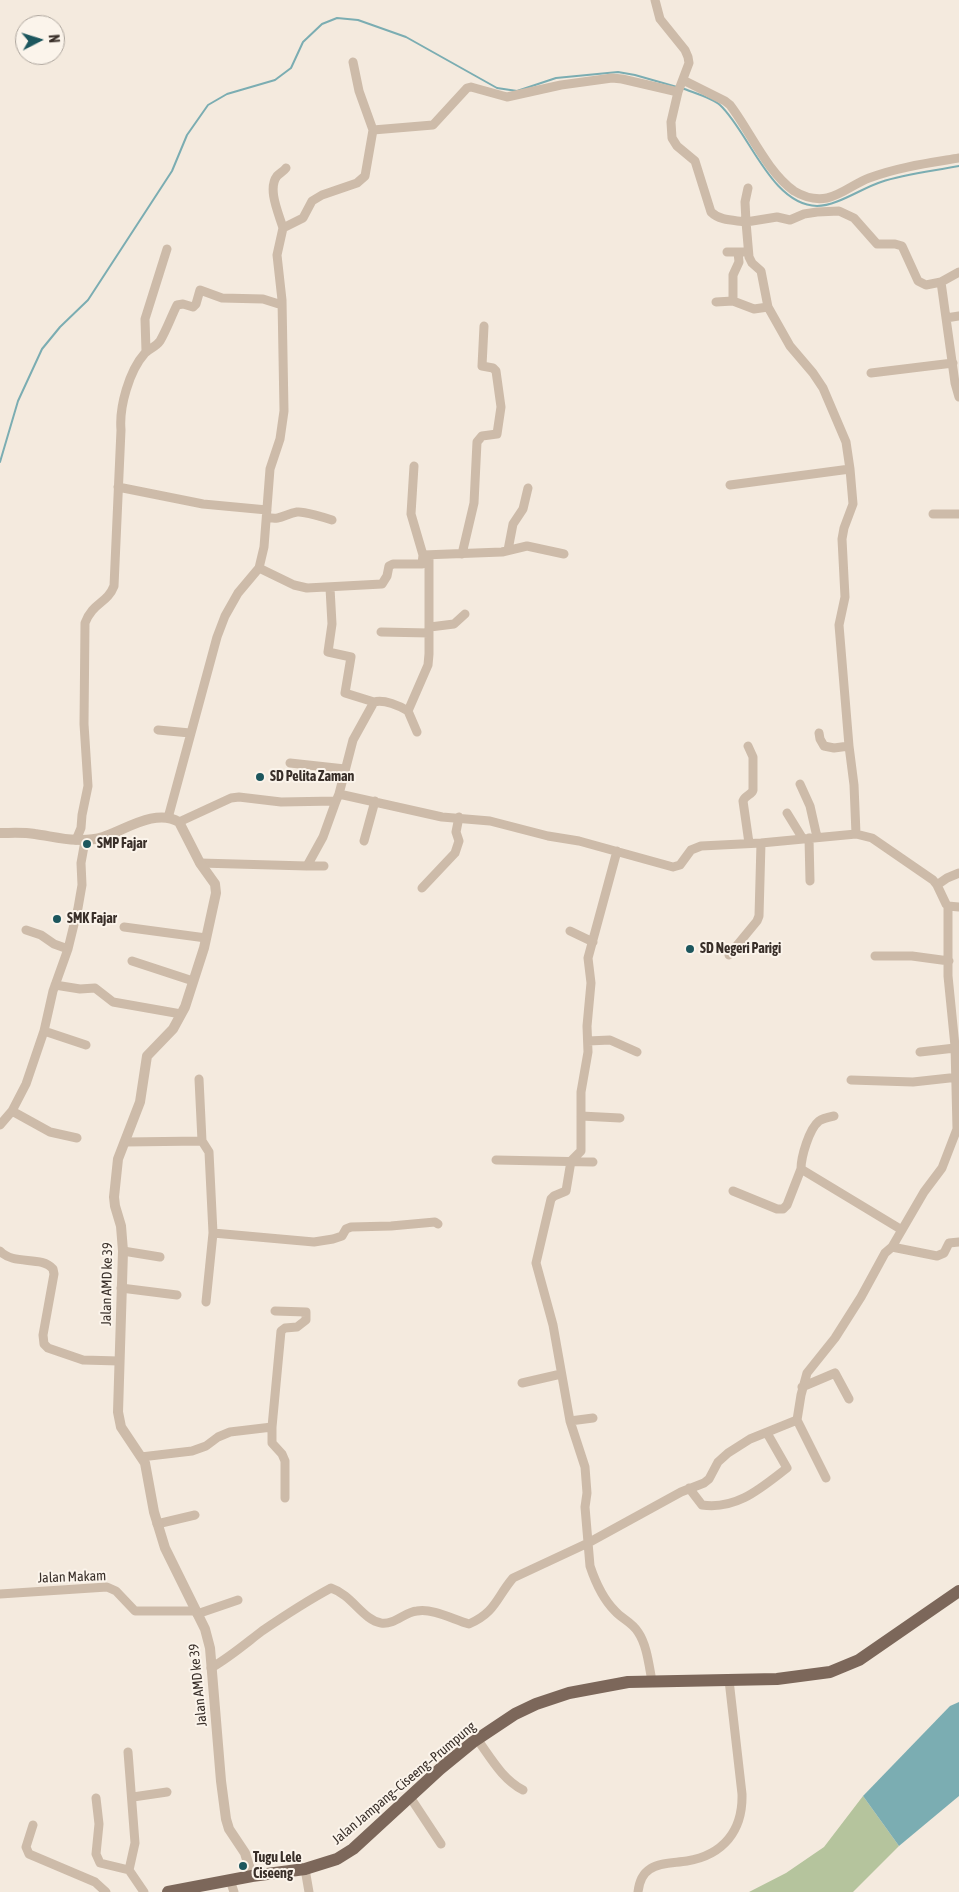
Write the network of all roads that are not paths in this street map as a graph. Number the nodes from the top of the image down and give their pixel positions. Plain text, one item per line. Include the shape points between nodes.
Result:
1 (655, 0) edge
2 (354, 62) dead end
3 (683, 80) junction
4 (678, 92) junction
5 (373, 130) junction
6 (959, 158) edge
7 (286, 168) dead end
8 (748, 188) dead end
9 (746, 222) junction
10 (283, 228) junction
11 (167, 250) dead end
12 (726, 252) dead end
13 (743, 252) junction
14 (959, 272) edge
15 (942, 282) junction
16 (716, 302) dead end
17 (733, 302) junction
18 (282, 304) junction
19 (768, 307) junction
20 (959, 316) edge
21 (946, 318) junction
22 (484, 326) dead end
23 (146, 352) junction
24 (953, 363) junction
25 (871, 373) dead end
26 (959, 396) edge
27 (414, 466) dead end
28 (850, 469) junction
29 (730, 485) dead end
30 (118, 487) junction
31 (528, 488) dead end
32 (267, 514) junction
33 (933, 514) dead end
34 (959, 514) edge
35 (332, 520) dead end
36 (508, 550) junction
37 (462, 554) junction
38 (564, 554) dead end
39 (426, 555) junction
40 (259, 568) junction
41 (330, 588) junction
42 (465, 614) dead end
43 (430, 630) junction
44 (381, 632) dead end
45 (374, 702) junction
46 (408, 711) junction
47 (158, 730) dead end
48 (417, 732) dead end
49 (190, 733) junction
50 (819, 733) dead end
51 (748, 746) dead end
52 (849, 746) junction
53 (290, 763) dead end
54 (345, 769) junction
55 (800, 784) dead end
56 (338, 798) junction
57 (375, 801) junction
58 (787, 813) dead end
59 (459, 817) junction
60 (168, 818) junction
61 (179, 822) junction
62 (0, 832) edge
63 (856, 834) junction
64 (810, 838) junction
65 (80, 841) junction
66 (364, 841) dead end
67 (749, 843) junction
68 (761, 843) junction
69 (617, 851) junction
70 (200, 863) junction
71 (307, 866) junction
72 (324, 866) dead end
73 (959, 873) edge
74 (810, 881) dead end
75 (937, 885) junction
76 (422, 888) dead end
77 (948, 906) junction
78 (959, 907) edge
79 (124, 927) dead end
80 (26, 930) dead end
81 (570, 931) dead end
82 (206, 938) junction
83 (593, 942) junction
84 (68, 949) junction
85 (729, 955) dead end
86 (875, 956) dead end
87 (949, 960) junction
88 (132, 962) dead end
89 (193, 981) junction
90 (55, 985) junction
91 (181, 1014) junction
92 (44, 1031) junction
93 (588, 1041) junction
94 (86, 1045) dead end
95 (955, 1048) junction
96 (637, 1052) dead end
97 (920, 1052) dead end
98 (958, 1077) edge
99 (199, 1078) dead end
100 (850, 1080) dead end
101 (12, 1112) junction
102 (581, 1116) junction
103 (834, 1116) dead end
104 (620, 1118) dead end
105 (0, 1125) edge
106 (77, 1138) dead end
107 (202, 1141) junction
108 (126, 1142) junction
109 (496, 1160) dead end
110 (571, 1161) junction
111 (593, 1162) dead end
112 (801, 1169) junction
113 (734, 1191) dead end
114 (438, 1224) dead end
115 (902, 1230) junction
116 (213, 1233) junction
117 (959, 1242) edge
118 (892, 1247) junction
119 (123, 1251) junction
120 (0, 1252) edge
121 (160, 1256) dead end
122 (122, 1288) junction
123 (177, 1295) dead end
124 (206, 1302) dead end
125 (275, 1311) dead end
126 (119, 1361) junction
127 (561, 1374) junction
128 (522, 1383) dead end
129 (802, 1387) junction
130 (850, 1398) dead end
131 (593, 1418) dead end
132 (570, 1420) junction
133 (797, 1420) junction
134 (272, 1427) junction
135 (767, 1433) junction
136 (141, 1457) junction
137 (826, 1478) dead end
138 (689, 1488) junction
139 (285, 1498) dead end
140 (195, 1515) dead end
141 (157, 1524) junction
142 (588, 1543) junction
143 (959, 1591) edge
144 (0, 1594) edge
145 (238, 1600) dead end
146 (196, 1612) junction
147 (211, 1668) junction
148 (729, 1680) junction
149 (652, 1681) junction
150 (477, 1739) junction
151 (128, 1752) dead end
152 (523, 1790) dead end
153 (168, 1792) dead end
154 (133, 1797) junction
155 (410, 1797) junction
156 (96, 1798) dead end
157 (33, 1825) dead end
158 (441, 1844) dead end
159 (305, 1869) junction
160 (129, 1870) junction
161 (252, 1876) junction
162 (232, 1886) edge
163 (106, 1892) edge
164 (144, 1892) edge
165 (168, 1892) edge
166 (310, 1892) edge
167 (638, 1892) edge

1 - 3 street via 660,20 688,57
2 - 5 street via 359,91
3 - 4 street
3 - 6 street via 725,100 788,185 811,198 829,198 883,174
4 - 5 street via 622,78 561,85 507,97 471,87 466,88 433,125
4 - 9 street via 671,122 672,138 695,161 713,214 727,220
5 - 10 street via 362,180 312,201 303,218
7 - 10 street via 276,177 274,186
8 - 9 street
9 - 13 street via 748,238
9 - 15 street via 777,217 790,220 804,214 839,211 854,218 877,244 902,246 918,281 926,285
10 - 18 street via 277,255
11 - 23 street via 145,318
12 - 13 street
13 - 17 street via 733,275
13 - 19 street via 761,271
14 - 15 street
15 - 21 street
16 - 17 street
17 - 19 street via 748,308
18 - 23 street via 263,299 222,298 200,290 194,307 177,305 159,342
18 - 32 street via 284,405 280,439 270,469
19 - 28 street via 790,346 823,388 842,432
20 - 21 street
21 - 24 street
22 - 37 street via 482,366 496,371 501,407 497,434 482,436 476,442 474,503
23 - 30 street via 135,370 120,415
24 - 25 street
24 - 26 street
27 - 39 street via 411,514
28 - 29 street
28 - 52 street via 853,504 842,539 845,597 839,625
30 - 32 street
30 - 65 street via 114,586 111,593 89,612 85,622 84,724 88,786
31 - 36 street via 523,509 513,524
32 - 35 street via 280,519 302,512
32 - 40 street
33 - 34 street
36 - 37 street
36 - 38 street via 533,546
37 - 39 street
39 - 41 street via 422,564 389,566 382,584
39 - 43 street
40 - 41 street via 294,585
40 - 49 street via 225,616
41 - 45 street via 332,624 328,652 351,658 344,693
42 - 43 street via 454,624
43 - 44 street
43 - 46 street via 428,665
45 - 46 street via 385,702
45 - 54 street via 356,733
46 - 48 street
47 - 49 street
49 - 60 street
50 - 52 street via 824,746
51 - 67 street via 752,755 753,790 743,801
52 - 63 street
53 - 54 street
54 - 56 street
55 - 64 street via 810,806
56 - 57 street
56 - 61 street via 281,802 231,798
56 - 71 street via 323,837
57 - 59 street via 442,817
57 - 66 street
58 - 64 street
59 - 69 street via 490,821
59 - 76 street via 456,832 459,841 455,853
60 - 61 street
60 - 65 street via 155,818 102,838
61 - 70 street, Jalan AMD ke 39
62 - 65 street via 32,833
63 - 64 street
63 - 75 street via 872,838
64 - 68 street
64 - 74 street
65 - 84 street via 82,885
67 - 68 street
67 - 69 street via 701,846 691,850 680,865 673,867
68 - 85 street via 759,916
69 - 83 street
70 - 71 street
70 - 82 street, Jalan AMD ke 39 via 216,888
71 - 72 street
73 - 75 street
75 - 77 street
77 - 78 street
77 - 87 street
79 - 82 street
80 - 84 street
81 - 83 street
82 - 89 street, Jalan AMD ke 39
83 - 93 street via 588,962 591,983
84 - 90 street
86 - 87 street
87 - 95 street
88 - 89 street
89 - 91 street, Jalan AMD ke 39
90 - 91 street via 95,988 113,1002
90 - 92 street
91 - 108 street, Jalan AMD ke 39 via 173,1029 147,1056 140,1102
92 - 94 street
92 - 101 street via 26,1084
93 - 96 street via 610,1040
93 - 102 street via 581,1087
95 - 97 street
95 - 98 street
98 - 100 street via 914,1082
98 - 115 street via 955,1137 942,1168
99 - 107 street
101 - 105 street
101 - 106 street via 50,1132
102 - 104 street
102 - 110 street via 581,1147
103 - 112 street via 817,1122 805,1146
107 - 108 street
107 - 116 street via 209,1152
108 - 119 street, Jalan AMD ke 39 via 118,1159 114,1186
109 - 110 street
110 - 111 street
110 - 127 street via 566,1191 551,1200 543,1241 536,1258 553,1325
112 - 113 street via 783,1209 778,1210
112 - 115 street
114 - 116 street via 352,1226 342,1236 314,1242
115 - 118 street
116 - 124 street
117 - 118 street via 949,1244 944,1253 937,1256
118 - 129 street via 885,1253 835,1338 807,1373
119 - 121 street
119 - 122 street, Jalan AMD ke 39
120 - 126 street via 11,1258 45,1263 53,1269 43,1335 48,1348 83,1360
122 - 123 street
122 - 126 street, Jalan AMD ke 39
125 - 134 street via 306,1312 306,1320 299,1326 280,1332
126 - 136 street, Jalan AMD ke 39 via 118,1419
127 - 128 street
127 - 132 street
129 - 130 street via 835,1373
129 - 133 street
131 - 132 street
132 - 142 street via 586,1472
133 - 135 street
133 - 137 street
134 - 136 street via 230,1432 192,1451
134 - 139 street via 272,1443 285,1461
135 - 138 street via 728,1453 718,1462 707,1481
135 - 138 street via 787,1468 762,1487 729,1505 711,1506 702,1505
136 - 141 street, Jalan AMD ke 39 via 148,1473
138 - 142 street
140 - 141 street
141 - 146 street, Jalan AMD ke 39 via 169,1558
142 - 147 street via 513,1578 483,1618 469,1624 424,1610 394,1622 381,1623 368,1617 347,1595 331,1588 290,1612
142 - 149 street via 593,1575 615,1611 640,1634
143 - 148 main road, Jalan Jampang–Ciseeng–Prumpung via 859,1660 840,1669 777,1679
144 - 146 street, Jalan Makam via 107,1587 116,1591 135,1611
145 - 146 street, Jalan Makam
146 - 147 street, Jalan AMD ke 39 via 207,1636
147 - 161 street, Jalan AMD ke 39 via 226,1820 242,1847
148 - 149 main road, Jalan Jampang–Ciseeng–Prumpung
148 - 167 street via 742,1794 738,1822 726,1843 713,1852 690,1861 649,1869 641,1878
149 - 150 main road, Jalan Jampang–Ciseeng–Prumpung via 606,1685 548,1700 521,1711
150 - 152 street via 510,1784
150 - 155 main road, Jalan Jampang–Ciseeng–Prumpung
151 - 154 street
153 - 154 street
154 - 160 street via 135,1843
155 - 158 street
155 - 159 main road, Jalan Jampang–Ciseeng–Prumpung via 354,1849 337,1860
156 - 160 street via 99,1824 96,1854 100,1863
157 - 163 street via 26,1847 29,1854 94,1882
159 - 161 main road, Jalan Jampang–Ciseeng–Prumpung
159 - 166 street
160 - 164 street
161 - 162 main road, Jalan Jampang–Ciseeng–Prumpung
162 - 165 main road, Jalan Jampang–Ciseeng–Prumpung

